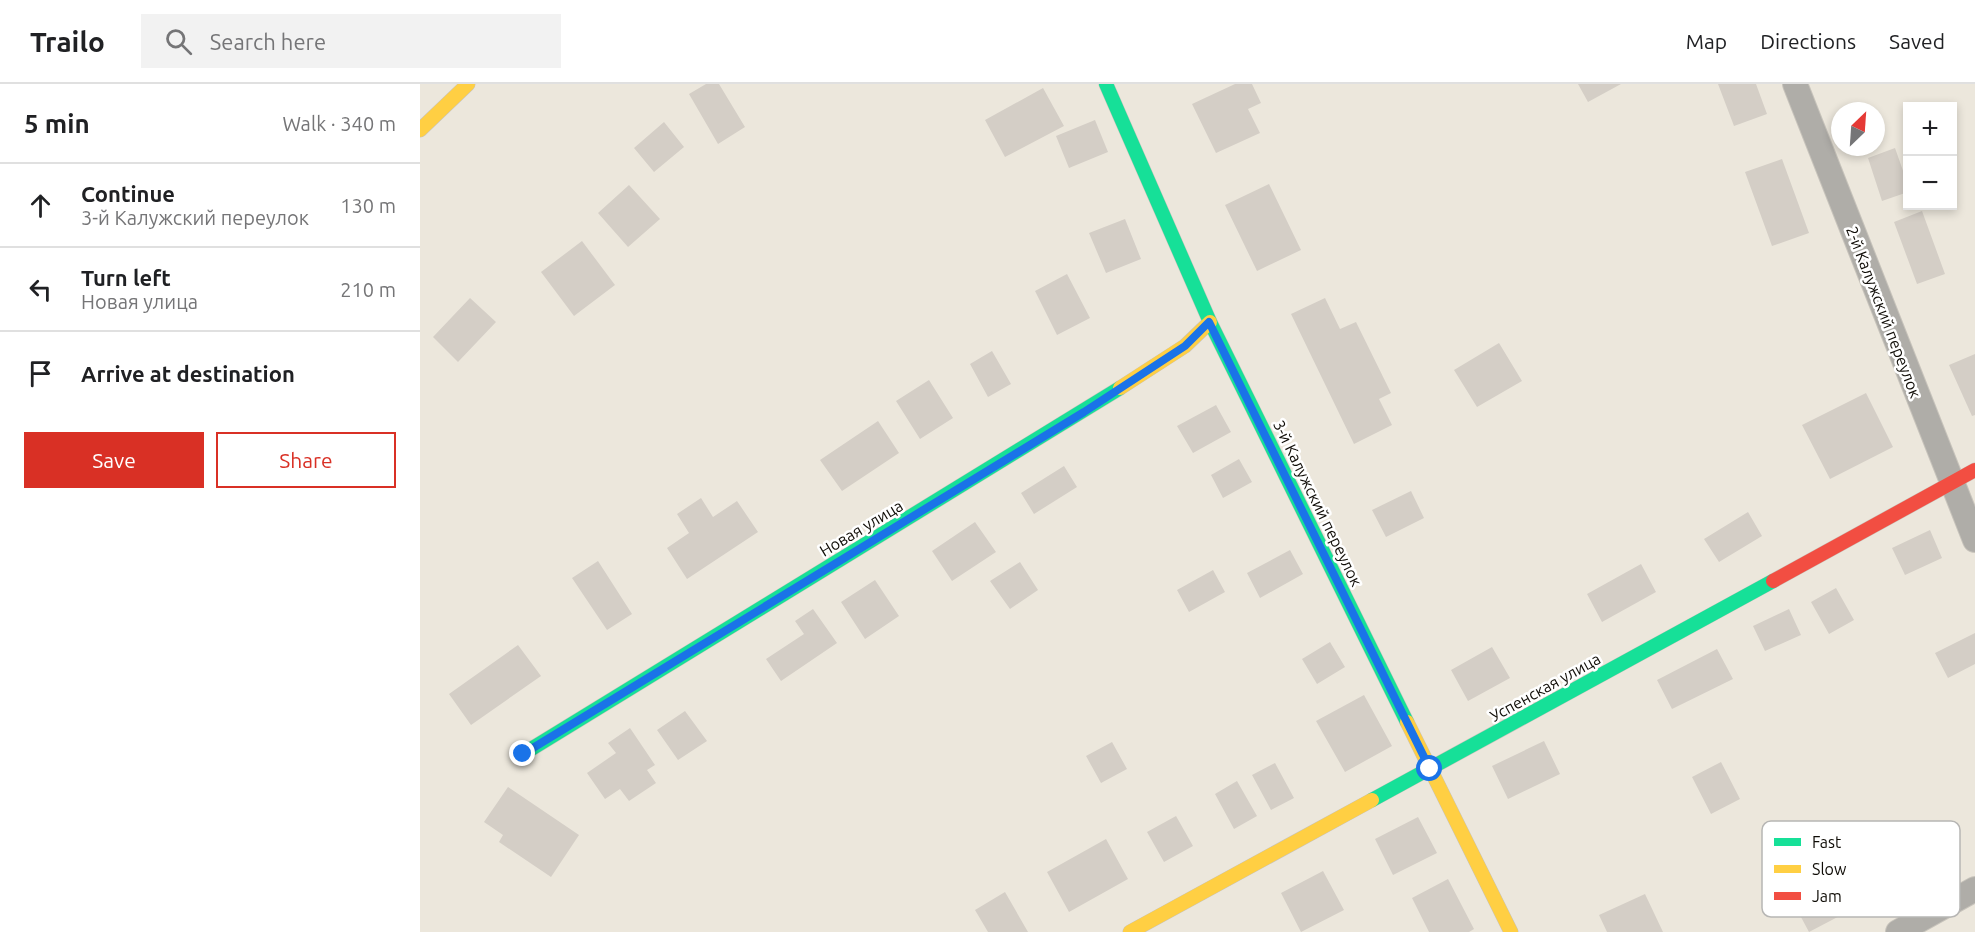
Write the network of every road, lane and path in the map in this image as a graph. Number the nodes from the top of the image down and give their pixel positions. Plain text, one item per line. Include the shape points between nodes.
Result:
1 (468, 84) edge
2 (1107, 84) edge
3 (1795, 84) edge
4 (420, 130) edge
5 (1209, 322) junction
6 (1975, 470) edge
7 (1951, 483) junction
8 (1975, 540) edge
9 (523, 754) dead end
10 (1430, 769) junction
11 (1975, 889) edge
12 (1960, 897) edge
13 (1925, 917) edge
14 (1130, 932) edge
15 (1511, 932) edge
16 (1898, 932) edge

1 - 4 street
2 - 5 street, 3-й Калужский переулок
3 - 7 street, 2-й Калужский переулок
5 - 9 street, Новая улица via 1185,346 1084,412
5 - 10 street, 3-й Калужский переулок
6 - 7 street, Успенская улица
7 - 8 street, 2-й Калужский переулок
7 - 10 street, Успенская улица
10 - 14 street, Успенская улица
10 - 15 street, 3-й Калужский переулок
11 - 12 street
13 - 16 street

